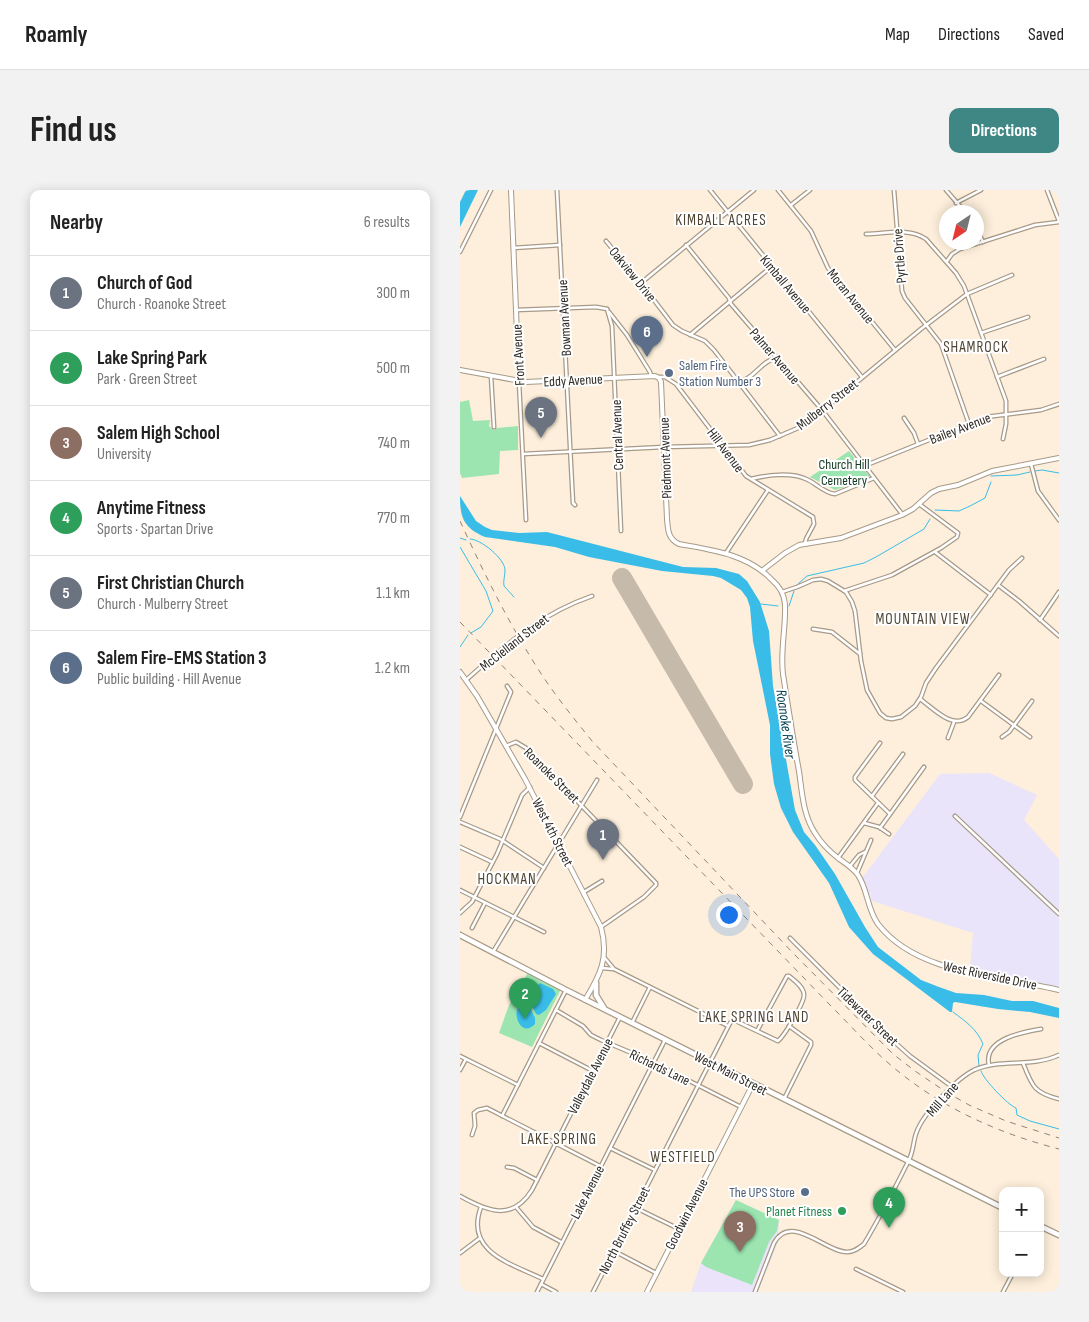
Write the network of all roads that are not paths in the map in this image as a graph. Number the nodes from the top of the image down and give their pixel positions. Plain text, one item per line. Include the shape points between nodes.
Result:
1 (491, 190) edge
2 (510, 190) edge
3 (557, 190) edge
4 (710, 190) edge
5 (754, 190) edge
6 (778, 190) edge
7 (810, 190) edge
8 (894, 190) edge
9 (946, 190) edge
10 (981, 190) edge
11 (1047, 190) edge
12 (956, 203) joint
13 (791, 205) junction
14 (727, 211) junction
15 (1059, 221) edge
16 (897, 233) junction
17 (866, 234) dead end
18 (606, 241) dead end
19 (984, 241) edge
20 (560, 245) junction
21 (686, 245) junction
22 (513, 248) junction
23 (959, 250) edge
24 (460, 252) edge
25 (946, 261) junction
26 (772, 266) junction
27 (1012, 275) dead end
28 (641, 283) junction
29 (966, 294) junction
30 (730, 301) junction
31 (564, 308) junction
32 (607, 309) junction
33 (516, 310) junction
34 (1028, 317) dead end
35 (927, 324) junction
36 (981, 333) junction
37 (690, 335) junction
38 (895, 350) junction
39 (776, 358) junction
40 (1044, 360) dead end
41 (460, 370) edge
42 (491, 376) junction
43 (651, 376) junction
44 (657, 377) junction
45 (863, 377) junction
46 (997, 377) junction
47 (614, 378) junction
48 (567, 381) junction
49 (519, 382) junction
50 (739, 382) junction
51 (1059, 404) edge
52 (822, 410) junction
53 (1007, 413) junction
54 (904, 418) dead end
55 (969, 424) junction
56 (494, 426) dead end
57 (780, 436) junction
58 (1003, 439) dead end
59 (918, 444) junction
60 (722, 445) junction
61 (664, 447) junction
62 (618, 450) junction
63 (570, 452) junction
64 (523, 454) junction
65 (1059, 458) edge
66 (1031, 464) junction
67 (864, 466) junction
68 (874, 478) junction
69 (750, 479) junction
70 (768, 490) junction
71 (919, 504) junction
72 (575, 505) dead end
73 (902, 515) junction
74 (526, 520) dead end
75 (1059, 520) edge
76 (621, 531) dead end
77 (805, 543) junction
78 (935, 552) junction
79 (726, 554) junction
80 (1022, 558) dead end
81 (763, 570) junction
82 (998, 586) junction
83 (844, 591) junction
84 (782, 592) junction
85 (1059, 592) edge
86 (991, 595) junction
87 (592, 596) dead end
88 (1040, 620) junction
89 (813, 629) dead end
90 (1059, 636) edge
91 (860, 654) junction
92 (460, 674) edge
93 (999, 675) dead end
94 (466, 680) junction
95 (507, 686) dead end
96 (920, 699) junction
97 (981, 701) junction
98 (1032, 701) dead end
99 (954, 722) junction
100 (1014, 726) junction
101 (495, 730) junction
102 (1002, 737) dead end
103 (1030, 737) dead end
104 (948, 738) dead end
105 (880, 744) dead end
106 (505, 746) junction
107 (903, 754) dead end
108 (924, 767) dead end
109 (597, 780) dead end
110 (530, 787) junction
111 (872, 796) junction
112 (878, 803) junction
113 (582, 806) junction
114 (890, 814) junction
115 (955, 816) dead end
116 (460, 817) edge
117 (460, 822) edge
118 (864, 823) junction
119 (880, 828) junction
120 (889, 834) dead end
121 (872, 840) dead end
122 (503, 841) junction
123 (559, 844) junction
124 (460, 847) edge
125 (865, 852) junction
126 (838, 858) junction
127 (492, 862) junction
128 (850, 866) junction
129 (544, 868) junction
130 (857, 874) junction
131 (602, 882) dead end
132 (460, 890) edge
133 (584, 892) junction
134 (475, 897) junction
135 (485, 902) junction
136 (460, 913) edge
137 (1059, 914) edge
138 (514, 917) junction
139 (601, 927) junction
140 (472, 928) dead end
141 (544, 932) dead end
142 (460, 935) edge
143 (790, 938) dead end
144 (493, 952) junction
145 (604, 957) junction
146 (602, 968) junction
147 (614, 969) junction
148 (596, 983) junction
149 (650, 987) junction
150 (566, 990) junction
151 (1059, 990) edge
152 (585, 1000) junction
153 (604, 1009) junction
154 (556, 1010) junction
155 (620, 1017) junction
156 (632, 1023) junction
157 (728, 1026) junction
158 (789, 1026) junction
159 (1041, 1029) dead end
160 (757, 1031) junction
161 (665, 1040) junction
162 (538, 1043) junction
163 (607, 1043) junction
164 (1059, 1055) edge
165 (460, 1056) edge
166 (466, 1059) junction
167 (710, 1062) junction
168 (653, 1063) junction
169 (1023, 1063) junction
170 (989, 1065) junction
171 (460, 1070) edge
172 (593, 1071) junction
173 (753, 1084) junction
174 (518, 1085) junction
175 (698, 1085) junction
176 (951, 1086) junction
177 (784, 1099) junction
178 (1059, 1099) edge
179 (741, 1107) junction
180 (502, 1116) junction
181 (472, 1135) dead end
182 (556, 1144) junction
183 (610, 1148) junction
184 (909, 1161) junction
185 (600, 1166) junction
186 (507, 1168) dead end
187 (655, 1170) junction
188 (537, 1180) junction
189 (460, 1196) edge
190 (999, 1206) edge
191 (481, 1207) junction
192 (516, 1207) junction
193 (636, 1208) junction
194 (1044, 1228) edge
195 (679, 1229) junction
196 (1059, 1234) edge
197 (480, 1238) junction
198 (562, 1242) junction
199 (614, 1251) junction
200 (460, 1252) edge
201 (856, 1269) dead end
202 (656, 1273) junction
203 (1011, 1277) edge
204 (543, 1280) junction
205 (541, 1284) junction
206 (537, 1292) edge
207 (556, 1292) edge
208 (593, 1292) edge
209 (646, 1292) edge
210 (755, 1292) edge
211 (903, 1292) edge
212 (1003, 1292) edge

1 - 24 street
2 - 22 street, Front Avenue
3 - 20 street, Bowman Avenue
4 - 14 street, Kimball Avenue
5 - 14 street
6 - 13 street, Moran Avenue
7 - 13 street
8 - 16 street, Pyrtle Drive
9 - 12 street
10 - 12 street
11 - 15 street
13 - 38 street, Moran Avenue via 814,236 828,268
14 - 21 street
14 - 26 street, Kimball Avenue
15 - 19 street
16 - 17 street
16 - 25 street via 920,235
16 - 35 street, Pyrtle Drive via 902,291
18 - 28 street, Oakview Drive
20 - 22 street
20 - 31 street, Bowman Avenue
21 - 28 street
21 - 30 street, Palmer Avenue
22 - 33 street, Front Avenue
23 - 25 street
25 - 29 street via 960,278
26 - 30 street
26 - 45 street, Kimball Avenue
27 - 29 street, Mulberry Street
28 - 37 street, Oakview Drive via 672,324
29 - 35 street, Mulberry Street
29 - 36 street
30 - 37 street
30 - 39 street, Palmer Avenue
31 - 32 street
31 - 33 street
31 - 48 street, Bowman Avenue
32 - 43 street
32 - 47 street, Central Avenue via 612,326
33 - 49 street, Front Avenue
34 - 36 street
35 - 38 street, Mulberry Street
35 - 55 street, Pyrtle Drive via 944,351
36 - 46 street
37 - 50 street, Oakview Drive via 708,344
38 - 45 street, Mulberry Street
39 - 50 street
39 - 52 street, Palmer Avenue
40 - 46 street
41 - 42 street, Eddy Avenue
42 - 49 street, Eddy Avenue
42 - 56 street
43 - 44 street, Eddy Avenue
43 - 47 street, Eddy Avenue
44 - 60 street, Hill Avenue via 666,377 676,384
44 - 61 street, Piedmont Avenue via 661,382
45 - 52 street, Mulberry Street
46 - 53 street
47 - 48 street, Eddy Avenue
47 - 62 street, Central Avenue
48 - 49 street, Eddy Avenue
48 - 63 street, Bowman Avenue
49 - 64 street, Front Avenue
50 - 57 street, Oakview Drive
51 - 53 street, Bailey Avenue via 1041,410
52 - 57 street, Mulberry Street via 805,425
52 - 67 street, Palmer Avenue
53 - 55 street, Bailey Avenue via 991,415
53 - 58 street
54 - 59 street
55 - 59 street, Bailey Avenue
57 - 60 street, Mulberry Street via 756,445
59 - 67 street, Bailey Avenue
60 - 61 street, Mulberry Street
60 - 69 street, Hill Avenue
61 - 62 street, Mulberry Street
61 - 79 street, Piedmont Avenue via 668,534 679,544
62 - 63 street, Mulberry Street
62 - 76 street, Central Avenue
63 - 64 street, Mulberry Street
63 - 72 street, Bowman Avenue
64 - 74 street, Front Avenue
65 - 66 street
66 - 71 street via 986,472 958,485 934,491
66 - 75 street via 1038,491
67 - 68 street, Palmer Avenue
68 - 69 street via 835,494 799,477
68 - 73 street, Palmer Avenue
69 - 70 street, Hill Avenue
70 - 77 street, Hill Avenue via 813,517 815,522
70 - 79 street
71 - 73 street
71 - 78 street via 958,533 955,539
73 - 77 street via 841,538
77 - 81 street
78 - 83 street via 892,575
78 - 86 street
79 - 81 street
80 - 82 street
81 - 84 street
82 - 86 street
82 - 88 street
83 - 84 street via 818,579
83 - 91 street via 854,606
84 - 126 street, West Riverside Drive via 785,606 782,674 806,813 821,842
85 - 88 street
86 - 96 street via 926,683
87 - 94 street, McClelland Street via 542,619
88 - 90 street
89 - 91 street via 832,632
91 - 96 street via 867,690 883,717 901,716
92 - 94 street, West 4th Street
93 - 97 street
94 - 101 street, West 4th Street
95 - 101 street via 511,692
96 - 99 street
97 - 99 street via 967,719
97 - 100 street
98 - 100 street
99 - 104 street
100 - 102 street
100 - 103 street
101 - 106 street, West 4th Street
101 - 116 street
105 - 111 street via 854,779
106 - 110 street, West 4th Street
106 - 113 street, Roanoke Street via 514,742 522,745
107 - 111 street
108 - 114 street
109 - 113 street
110 - 122 street via 522,795
110 - 123 street, West 4th Street
111 - 112 street
112 - 114 street
112 - 118 street
113 - 123 street
113 - 139 street, Roanoke Street via 657,884
114 - 119 street
115 - 137 street
117 - 122 street
118 - 119 street
118 - 126 street
119 - 120 street
121 - 125 street
122 - 127 street
122 - 129 street
123 - 129 street
123 - 133 street, West 4th Street
124 - 127 street
125 - 128 street via 858,855
125 - 130 street
126 - 128 street, West Riverside Drive
127 - 134 street
128 - 130 street, West Riverside Drive
129 - 138 street
130 - 151 street, West Riverside Drive via 875,920 908,950 952,968
131 - 133 street
132 - 134 street
133 - 139 street, West 4th Street
134 - 135 street
134 - 136 street
135 - 138 street
135 - 140 street
138 - 141 street
138 - 144 street
139 - 145 street, West 4th Street
142 - 144 main road, West Main Street
143 - 176 street, Tidewater Street via 890,1038
144 - 150 main road, West Main Street
145 - 146 street, West 4th Street
145 - 147 street
146 - 147 street
146 - 148 street, West 4th Street
147 - 149 street
148 - 152 street, West 4th Street
148 - 153 main road via 596,995
149 - 156 street
149 - 157 street
150 - 152 main road, West Main Street
150 - 154 street
152 - 153 main road, West Main Street
153 - 155 main road, West Main Street
154 - 162 street
154 - 163 street, Richards Lane
155 - 156 main road, West Main Street
155 - 163 street, Valleydale Avenue
156 - 161 main road, West Main Street
157 - 160 street via 734,1021
157 - 167 street, North Bruffey Street
158 - 160 street via 777,1041
158 - 160 street via 804,995 788,976
158 - 177 street via 811,1045
159 - 170 street via 1006,1038 991,1050
161 - 167 main road, West Main Street
161 - 168 street, Lake Avenue
162 - 172 street
162 - 174 street
163 - 168 street, Richards Lane
163 - 172 street, Valleydale Avenue
164 - 169 street, Mill Lane
165 - 166 street
166 - 171 street
166 - 174 street
167 - 173 main road, West Main Street
167 - 175 street, North Bruffey Street
168 - 175 street, Richards Lane
168 - 183 street, Lake Avenue
169 - 170 street, Mill Lane
169 - 178 street via 1037,1090
170 - 176 street, Mill Lane via 967,1074
172 - 182 street, Valleydale Avenue
173 - 177 main road, West Main Street
173 - 179 street, Goodwin Avenue
174 - 180 street
175 - 179 street, Richards Lane
175 - 187 street, North Bruffey Street
176 - 184 street, Mill Lane via 920,1125
177 - 184 main road, West Main Street
179 - 195 street, Goodwin Avenue
180 - 181 street via 487,1108 478,1110
180 - 182 street
182 - 185 street
182 - 188 street, Valleydale Avenue
183 - 185 street, Lake Avenue
183 - 187 street
184 - 190 main road, West Main Street
184 - 210 street, Mill Lane via 860,1248 844,1252 799,1232 785,1232 774,1243
185 - 198 street, Lake Avenue
186 - 188 street via 514,1168
187 - 193 street, North Bruffey Street
188 - 192 street, Valleydale Avenue via 529,1196
189 - 191 street
191 - 192 street via 496,1211
191 - 197 street via 477,1226
192 - 198 street via 533,1227
193 - 195 street
193 - 199 street, North Bruffey Street
194 - 196 main road
195 - 202 street, Goodwin Avenue
197 - 200 street
197 - 204 street via 495,1255
198 - 204 street, Lake Avenue
199 - 202 street
199 - 208 street, North Bruffey Street
201 - 211 street
202 - 209 street, Goodwin Avenue
203 - 212 street
204 - 205 street, Lake Avenue
205 - 206 street, Lake Avenue
205 - 207 street

